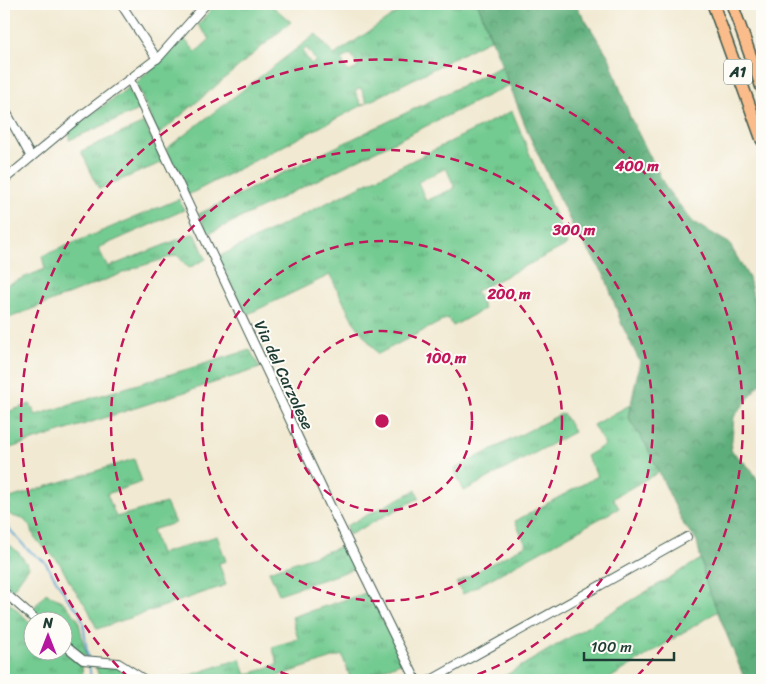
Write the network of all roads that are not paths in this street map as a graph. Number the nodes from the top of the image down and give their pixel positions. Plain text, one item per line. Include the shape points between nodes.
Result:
1 (121, 4) edge
2 (206, 4) edge
3 (713, 4) edge
4 (732, 4) edge
5 (157, 59) junction
6 (130, 80) junction
7 (762, 88) edge
8 (4, 108) edge
9 (762, 140) edge
10 (31, 157) junction
11 (4, 180) edge
12 (687, 537) dead end
13 (4, 592) edge
14 (27, 612) edge
15 (72, 651) edge
16 (146, 680) edge
17 (416, 680) edge
18 (431, 680) edge

1 - 5 street
2 - 5 street
3 - 9 highway, A1
4 - 7 highway, A1
5 - 6 street
6 - 10 street
6 - 17 street, Via del Carzolese
8 - 10 street
10 - 11 street
12 - 18 street
13 - 14 street
15 - 16 street via 83,660 121,664

